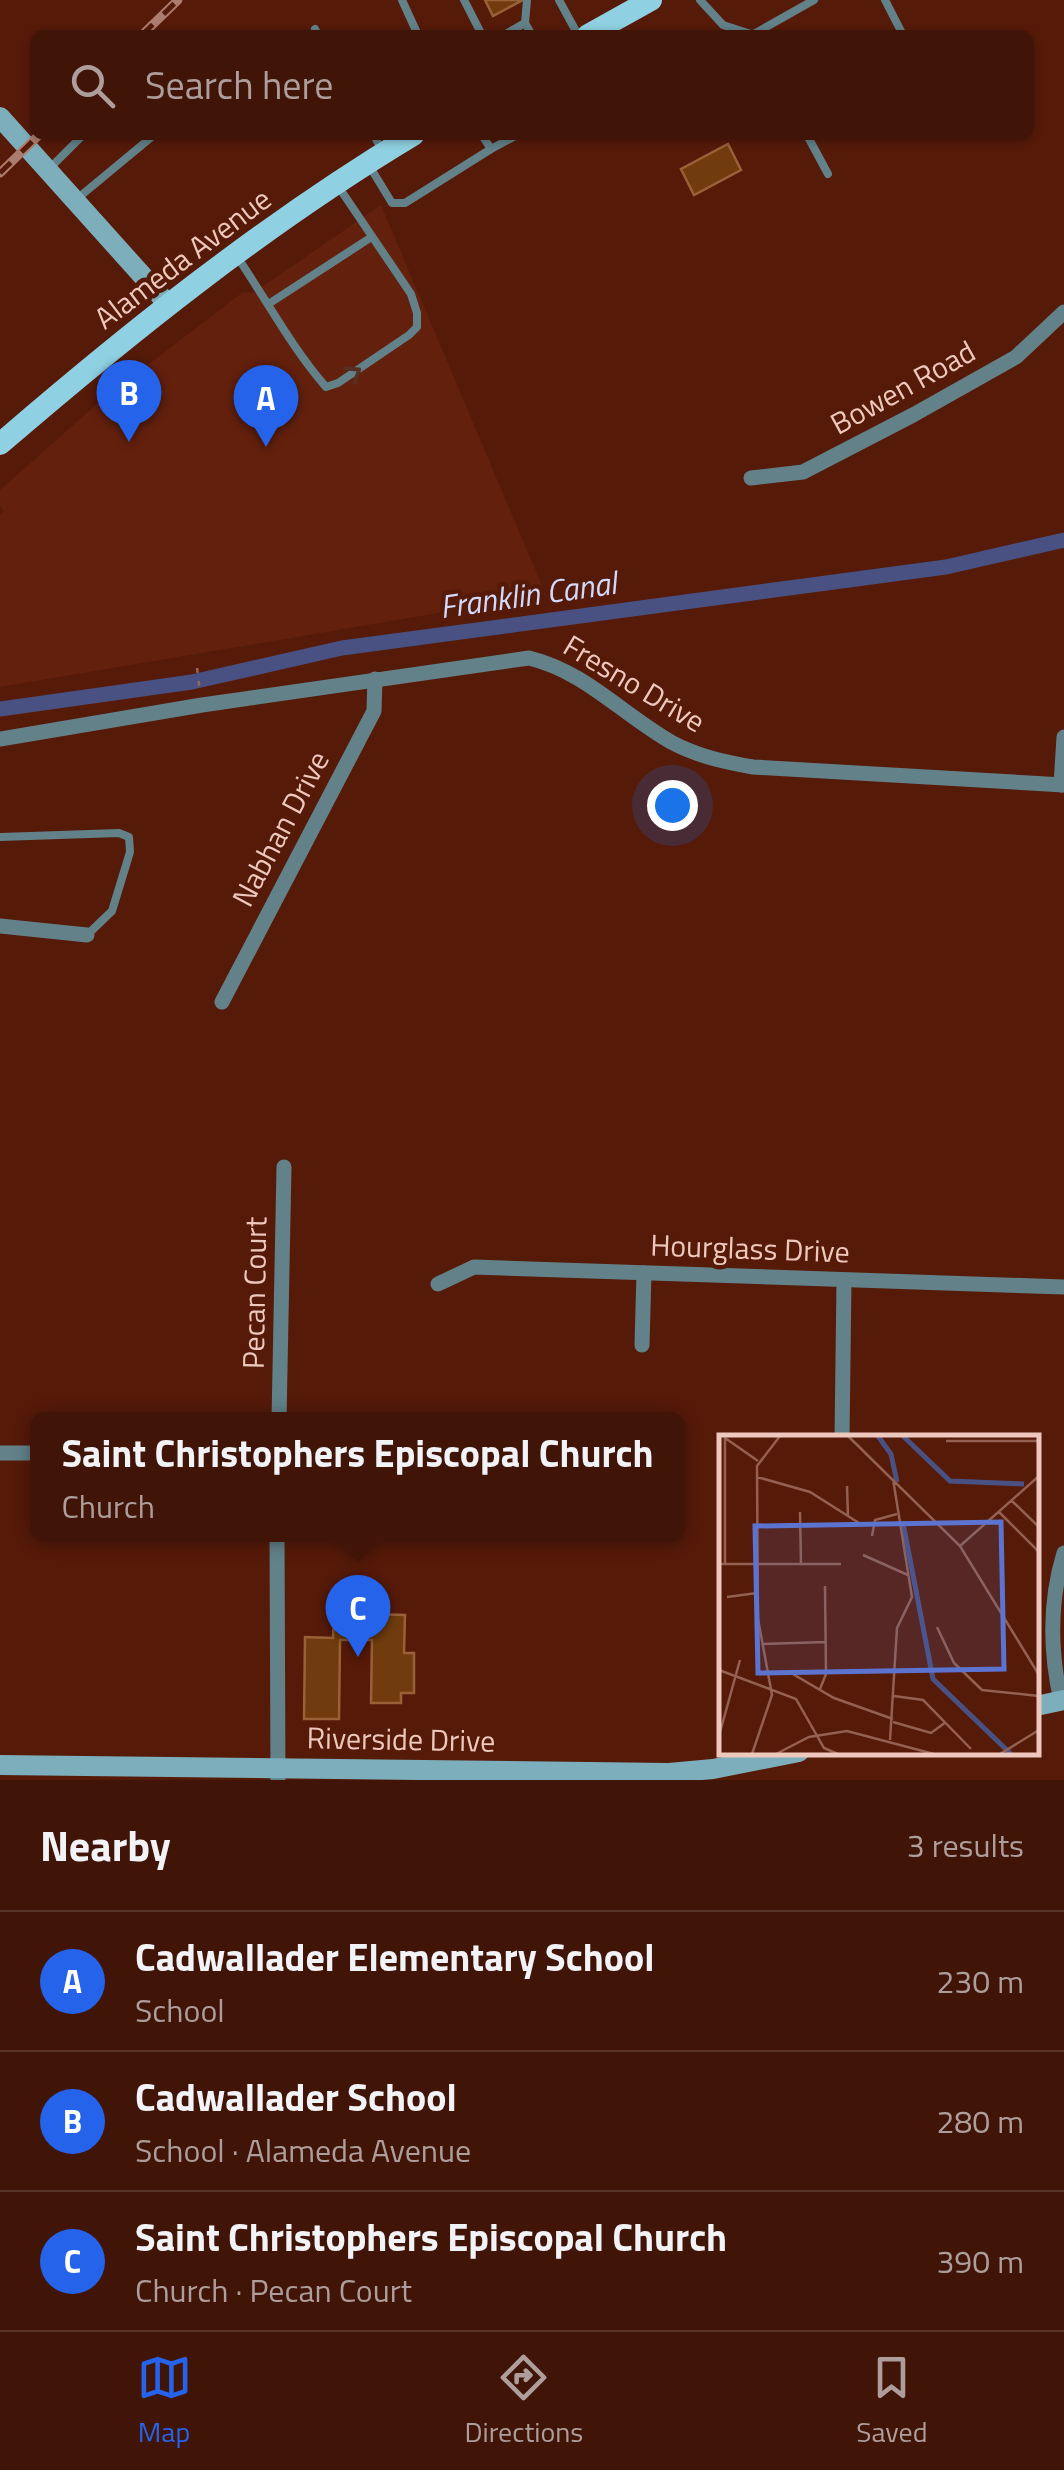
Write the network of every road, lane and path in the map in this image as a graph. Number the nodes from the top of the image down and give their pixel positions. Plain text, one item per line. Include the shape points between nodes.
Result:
1 (402, 0) edge
2 (464, 0) edge
3 (527, 0) edge
4 (560, 0) edge
5 (652, 0) edge
6 (700, 0) edge
7 (814, 0) edge
8 (885, 0) edge
9 (525, 24) junction
10 (416, 30) edge
11 (479, 30) edge
12 (514, 30) edge
13 (529, 30) edge
14 (575, 30) edge
15 (597, 30) edge
16 (739, 30) edge
17 (763, 30) edge
18 (901, 30) edge
19 (0, 117) edge
20 (78, 140) edge
21 (148, 140) edge
22 (400, 140) edge
23 (485, 140) edge
24 (509, 140) edge
25 (810, 140) edge
26 (375, 150) edge
27 (491, 150) junction
28 (46, 172) junction
29 (828, 174) dead end
30 (337, 184) junction
31 (74, 201) junction
32 (370, 238) junction
33 (235, 254) junction
34 (168, 303) junction
35 (270, 303) junction
36 (1064, 312) edge
37 (0, 444) edge
38 (751, 478) dead end
39 (197, 668) dead end
40 (376, 679) junction
41 (200, 694) dead end
42 (1064, 737) edge
43 (0, 738) edge
44 (1063, 785) edge
45 (0, 837) edge
46 (0, 926) edge
47 (87, 935) joint
48 (222, 1002) dead end
49 (284, 1167) dead end
50 (644, 1273) junction
51 (844, 1280) junction
52 (438, 1284) dead end
53 (1064, 1288) edge
54 (642, 1346) dead end
55 (280, 1412) edge
56 (842, 1435) edge
57 (0, 1452) edge
58 (30, 1453) edge
59 (277, 1542) edge
60 (1064, 1554) edge
61 (1062, 1701) edge
62 (785, 1755) edge
63 (0, 1765) edge
64 (277, 1774) edge
65 (486, 1776) edge

1 - 10 lane
2 - 11 lane
3 - 9 lane
4 - 14 lane
5 - 15 main road
6 - 16 lane via 724,25
7 - 17 lane
8 - 18 lane
9 - 12 lane
9 - 13 lane
19 - 28 street
20 - 28 lane
21 - 31 lane
22 - 26 main road, Alameda Avenue
23 - 27 lane
24 - 27 lane
25 - 29 lane
26 - 27 lane via 392,203 405,203
26 - 30 main road, Alameda Avenue
28 - 31 street
30 - 32 lane
30 - 33 main road, Alameda Avenue
31 - 34 street
32 - 35 lane
35 -> 32 lane via 304,362 326,387 338,384 417,327 410,294
33 - 34 main road, Alameda Avenue
33 - 35 lane
34 - 37 main road, Alameda Avenue
36 - 38 street, Bowen Road via 1016,357 881,432 802,472
39 - 41 path
40 - 43 street, Fresno Drive
40 - 44 street, Fresno Drive via 528,658 560,666 668,740 719,761
40 - 48 street, Nabhan Drive via 374,711
42 - 44 street
45 - 47 lane via 129,837 112,911
46 - 47 street
49 - 55 street, Pecan Court
50 - 51 street, Hourglass Drive
50 - 52 street, Hourglass Drive via 474,1267
50 - 54 street
51 - 53 street, Hourglass Drive
51 - 56 street
57 - 58 street
59 - 64 street
60 - 61 street via 1052,1641
62 - 65 street, Riverside Drive via 669,1773
63 - 64 street, Riverside Drive
64 - 65 street, Riverside Drive

